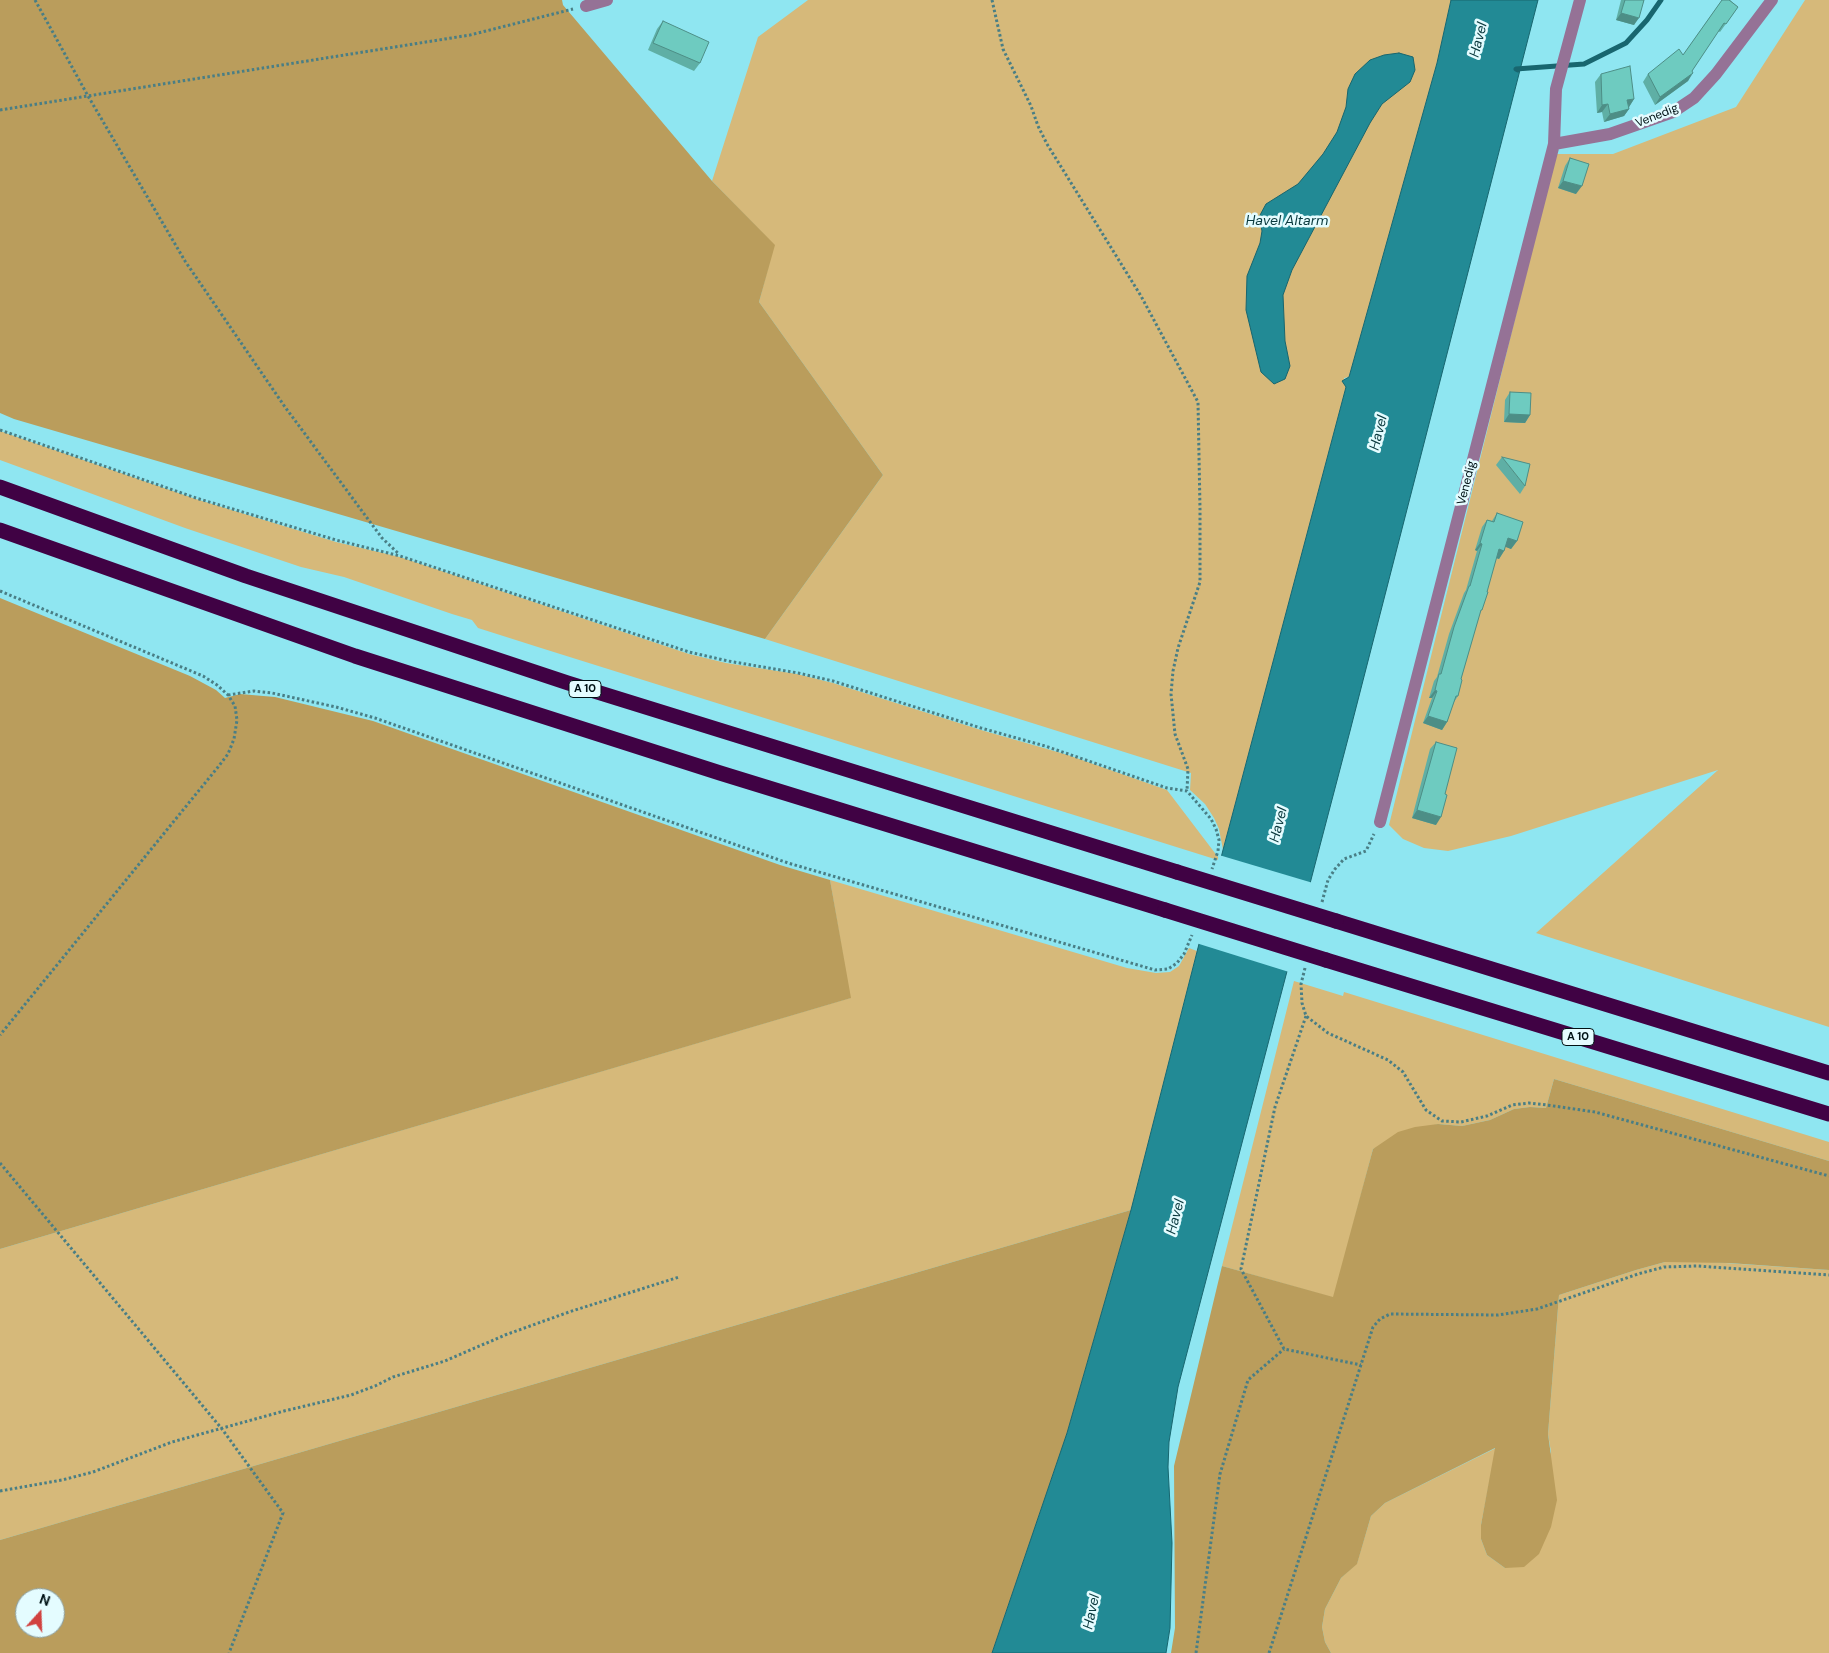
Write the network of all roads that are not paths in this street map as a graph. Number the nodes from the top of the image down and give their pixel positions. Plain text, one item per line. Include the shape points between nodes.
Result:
1 (607, 0) edge
2 (1580, 0) edge
3 (1772, 0) edge
4 (586, 6) road end
5 (1554, 144) junction
6 (0, 487) edge
7 (0, 530) edge
8 (1380, 822) dead end
9 (1829, 1073) edge
10 (1829, 1114) edge

1 - 4 street
2 - 5 street, Venedig via 1556,89
3 - 5 street, Venedig via 1716,74 1694,98 1673,112 1610,134
5 - 8 street, Venedig
6 - 9 highway, A 10, bridge via 246,576 560,680
7 - 10 highway, A 10, bridge via 355,656 673,758

